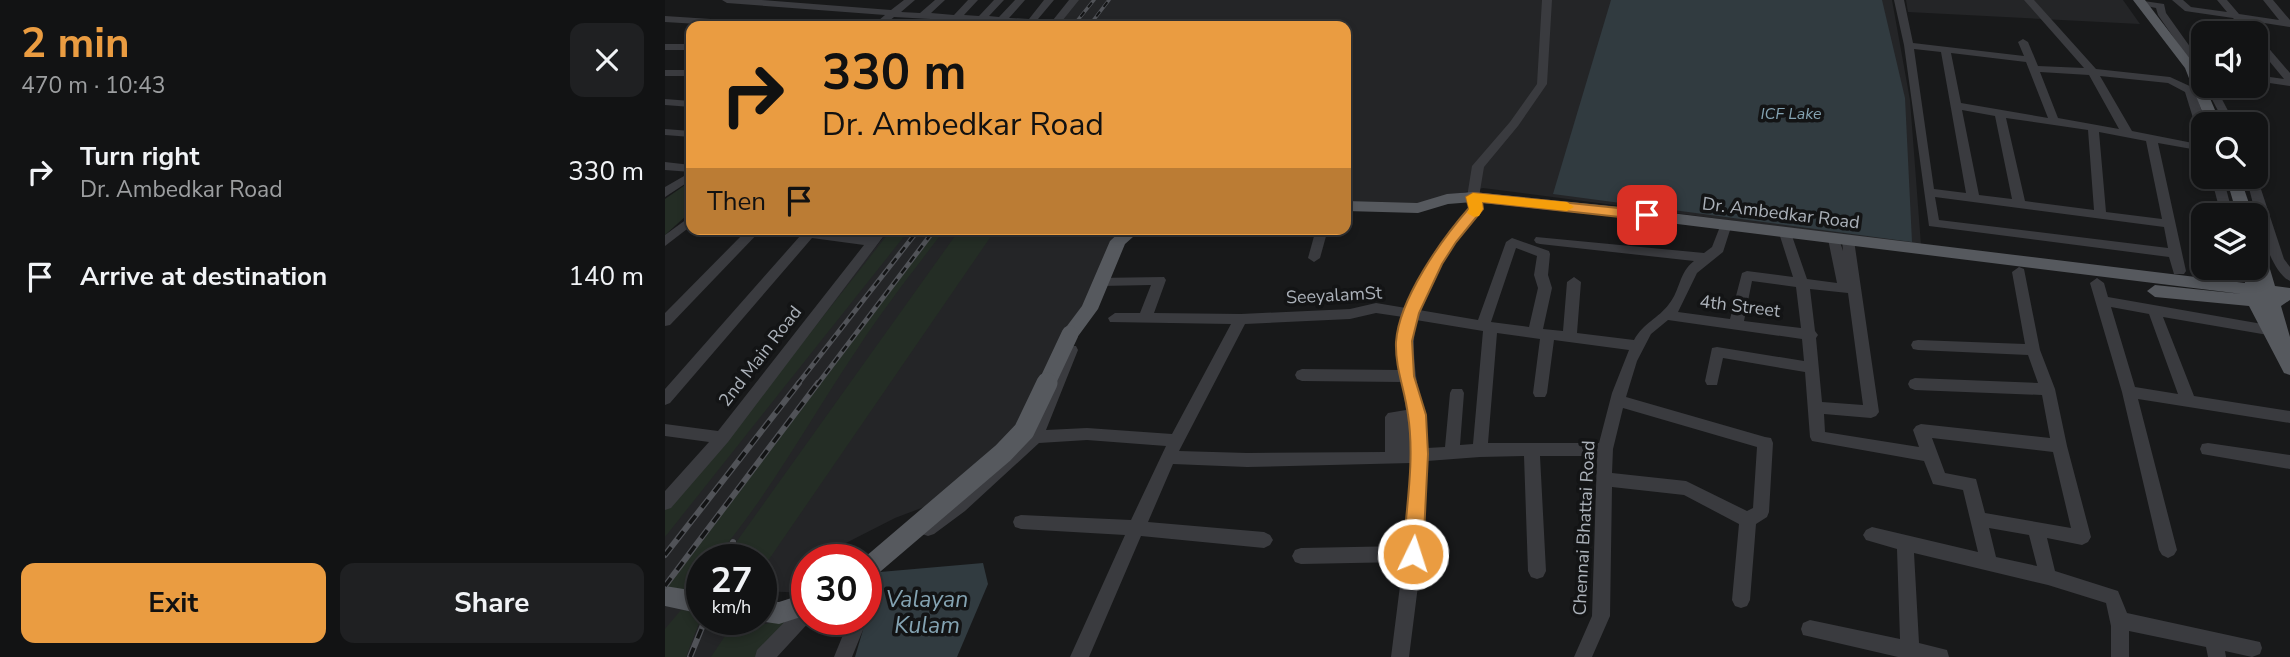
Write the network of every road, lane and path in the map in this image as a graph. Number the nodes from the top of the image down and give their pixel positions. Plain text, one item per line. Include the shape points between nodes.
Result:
1 (727, 0) edge
2 (910, 0) edge
3 (940, 0) edge
4 (973, 0) edge
5 (999, 0) edge
6 (1020, 0) edge
7 (1049, 0) edge
8 (1074, 0) edge
9 (1547, 0) edge
10 (1899, 0) edge
11 (2029, 0) edge
12 (2177, 0) edge
13 (2222, 0) edge
14 (2268, 0) edge
15 (2137, 1) edge
16 (892, 14) junction
17 (922, 16) junction
18 (2236, 16) junction
19 (956, 17) junction
20 (665, 19) edge
21 (981, 19) junction
22 (695, 21) edge
23 (883, 21) edge
24 (953, 21) edge
25 (990, 21) edge
26 (1001, 21) edge
27 (1032, 21) edge
28 (1057, 21) edge
29 (2240, 21) edge
30 (2289, 24) edge
31 (2023, 42) dead end
32 (1909, 45) junction
33 (665, 47) edge
34 (686, 47) edge
35 (1945, 48) junction
36 (2268, 54) edge
37 (2191, 60) edge
38 (2033, 66) junction
39 (2093, 72) junction
40 (665, 73) edge
41 (686, 74) edge
42 (2268, 79) edge
43 (2290, 82) edge
44 (665, 102) edge
45 (686, 104) edge
46 (1957, 106) junction
47 (2197, 112) edge
48 (2201, 112) edge
49 (2000, 114) junction
50 (2054, 120) junction
51 (2093, 127) junction
52 (665, 132) edge
53 (2127, 133) junction
54 (686, 134) edge
55 (2151, 138) junction
56 (2191, 146) edge
57 (665, 166) edge
58 (686, 168) edge
59 (686, 178) edge
60 (2256, 189) edge
61 (1929, 192) junction
62 (665, 193) edge
63 (1473, 197) junction
64 (1973, 197) junction
65 (2019, 203) junction
66 (1351, 206) edge
67 (2100, 213) junction
68 (686, 224) edge
69 (2170, 224) junction
70 (1725, 227) junction
71 (1785, 233) junction
72 (750, 235) edge
73 (808, 235) edge
74 (829, 235) edge
75 (878, 235) edge
76 (1126, 235) edge
77 (1320, 235) edge
78 (1540, 240) dead end
79 (1841, 240) junction
80 (665, 242) edge
81 (872, 242) junction
82 (1876, 244) junction
83 (2176, 253) junction
84 (1314, 258) dead end
85 (1705, 258) junction
86 (2019, 272) junction
87 (2289, 275) edge
88 (2268, 277) edge
89 (2234, 280) edge
90 (2256, 280) edge
91 (2256, 280) edge
92 (2258, 280) edge
93 (2259, 280) edge
94 (1101, 281) junction
95 (1574, 282) dead end
96 (2097, 283) junction
97 (1802, 284) junction
98 (2182, 285) junction
99 (2290, 294) edge
100 (2102, 300) junction
101 (2290, 301) edge
102 (1089, 309) junction
103 (2154, 310) junction
104 (1411, 313) junction
105 (1665, 315) junction
106 (1115, 318) dead end
107 (1145, 318) junction
108 (1241, 318) junction
109 (2196, 318) junction
110 (665, 321) edge
111 (1736, 324) junction
112 (1486, 326) junction
113 (2268, 330) junction
114 (1542, 334) junction
115 (1811, 335) junction
116 (1570, 338) junction
117 (1919, 345) dead end
118 (1638, 346) junction
119 (2033, 350) junction
120 (2283, 350) junction
121 (1812, 368) junction
122 (2290, 368) edge
123 (1302, 375) dead end
124 (1406, 376) junction
125 (1712, 381) dead end
126 (1915, 384) dead end
127 (2047, 389) junction
128 (2129, 392) junction
129 (1457, 393) dead end
130 (1540, 393) dead end
131 (665, 399) edge
132 (1617, 400) junction
133 (2188, 401) junction
134 (1815, 407) junction
135 (2290, 417) edge
136 (665, 430) edge
137 (1035, 436) junction
138 (722, 438) junction
139 (1177, 441) junction
140 (2059, 446) junction
141 (1532, 449) junction
142 (1605, 449) junction
143 (2208, 449) dead end
144 (1480, 450) junction
145 (1452, 452) junction
146 (1929, 455) junction
147 (1405, 456) junction
148 (1168, 457) junction
149 (2290, 462) edge
150 (1604, 479) junction
151 (665, 502) edge
152 (1978, 519) junction
153 (1748, 520) junction
154 (1021, 522) dead end
155 (1135, 528) junction
156 (2036, 529) junction
157 (1872, 535) dead end
158 (1263, 540) dead end
159 (1905, 543) junction
160 (2168, 550) dead end
161 (1413, 554) junction
162 (1301, 556) dead end
163 (882, 558) edge
164 (882, 561) edge
165 (1989, 563) junction
166 (1537, 571) dead end
167 (2048, 577) junction
168 (665, 596) edge
169 (686, 600) edge
170 (1741, 600) dead end
171 (2120, 620) junction
172 (791, 628) edge
173 (1810, 629) dead end
174 (852, 635) edge
175 (2216, 648) edge
176 (2253, 648) dead end
177 (1910, 650) junction
178 (764, 657) edge
179 (843, 657) edge
180 (1079, 657) edge
181 (1400, 657) edge
182 (1583, 657) edge
183 (1940, 657) edge
184 (2120, 657) edge

1 - 16 street
2 - 16 street
3 - 17 street
4 - 19 street
5 - 21 street
6 - 26 street
7 - 27 street
8 - 28 street
9 - 63 street via 1542,84 1478,166
10 - 32 street
11 - 39 street
12 - 18 street via 2188,9
13 - 18 street
14 - 30 street
15 - 37 main road
15 - 48 main road via 2189,79
16 - 17 street
16 - 23 street
17 - 19 street
18 - 29 street
18 - 30 street
19 - 21 street
19 - 24 street
20 - 22 street
21 - 25 street
31 - 38 street
32 - 35 street
32 - 61 street
33 - 34 street
35 - 38 street
35 - 46 street
36 - 43 street
38 - 39 street
38 - 50 street
39 - 47 street via 2170,80 2190,90
39 - 53 street
40 - 41 street
42 - 43 street
44 - 45 street
46 - 49 street
46 - 64 street
49 - 50 street
49 - 65 street
50 - 51 street
51 - 53 street
51 - 67 street
52 - 54 street
53 - 55 street
55 - 56 street
55 - 69 street
57 - 58 street
59 - 62 street
60 - 87 street via 2278,260
61 - 64 street
61 - 83 street via 1933,223
63 - 66 main road, Dr. Ambedkar Road via 1418,208
63 - 70 main road, Dr. Ambedkar Road
63 - 104 street via 1476,209 1450,239
64 - 65 street
65 - 67 street
67 - 69 street
68 - 80 street
69 - 83 street
70 - 71 main road, Dr. Ambedkar Road
70 - 85 street, Chennai Bhattai Road via 1718,249
71 - 79 main road, Dr. Ambedkar Road
71 - 97 street
72 - 110 street
73 - 131 street
74 - 81 street
75 - 81 street, 2nd Main Road
76 - 94 main road via 1118,241
77 - 84 street
78 - 85 street
79 - 82 main road, Dr. Ambedkar Road
79 - 97 street via 1845,289
79 - 134 street via 1871,412
81 - 138 street, 2nd Main Road
82 - 86 main road, Dr. Ambedkar Road via 1962,265
82 - 98 main road, Dr. Ambedkar Road
83 - 98 street
85 - 105 street, Chennai Bhattai Road via 1691,270 1675,307
86 - 96 main road, Dr. Ambedkar Road
86 - 119 street
87 - 88 street
89 - 98 main road, Dr. Ambedkar Road
90 - 113 main road
91 - 120 main road
92 - 101 main road
93 - 99 main road
94 - 102 main road
94 - 107 street via 1159,280
95 - 116 street
96 - 98 main road, Dr. Ambedkar Road
96 - 100 street
97 - 111 street via 1747,276
97 - 115 street
98 - 109 street
100 - 103 street
100 - 128 street
102 - 137 street
102 - 163 main road, bridge via 1070,334 1024,430
103 - 109 street
103 - 133 street
104 - 108 street, SeeyalamSt via 1376,308 1350,314
104 - 112 street, SeeyalamSt
104 - 124 street via 1404,341
105 - 111 street, 4th Street
105 - 118 street, Chennai Bhattai Road via 1646,331
106 - 107 street, SeeyalamSt
107 - 108 street, SeeyalamSt
108 - 139 street
109 - 113 street
111 - 115 street, 4th Street
112 - 114 street, SeeyalamSt
112 - 114 street via 1512,242 1544,254
112 - 144 street
113 - 120 main road
114 - 116 street, SeeyalamSt
114 - 130 street
115 - 121 street
116 - 118 street, SeeyalamSt
117 - 119 street
118 - 132 street, Chennai Bhattai Road
119 - 127 street
120 - 122 main road
121 - 125 street via 1717,352
121 - 134 street
123 - 124 street
124 - 147 street via 1410,416
126 - 127 street
127 - 140 street
128 - 133 street
128 - 160 street
129 - 145 street
132 - 142 street, Chennai Bhattai Road
132 - 153 street via 1765,443 1761,512
133 - 135 street
134 - 146 street via 1818,437
136 - 138 street
137 - 139 street via 1087,434
137 - 164 street via 959,506
138 - 151 street, 2nd Main Road
139 - 148 street
140 - 146 street via 1921,430
140 - 156 street via 2081,537
141 - 142 street
141 - 144 street
141 - 166 street
142 - 150 street, Chennai Bhattai Road
143 - 149 street
144 - 145 street
145 - 147 street
146 - 152 street via 1939,478 1970,484
147 - 148 street
147 - 161 street
148 - 155 street
150 - 153 street via 1686,488
150 - 182 street, Chennai Bhattai Road via 1601,616
152 - 156 street
152 - 165 street
153 - 170 street
154 - 155 street
155 - 158 street
155 - 180 street
156 - 167 street
157 - 159 street
159 - 165 street
159 - 177 street
161 - 162 street
161 - 181 street
165 - 167 street
167 - 171 street via 2112,597
168 - 169 main road
171 - 175 street
171 - 184 street
172 - 178 street
173 - 177 street
174 - 179 street
175 - 176 street
177 - 183 street

